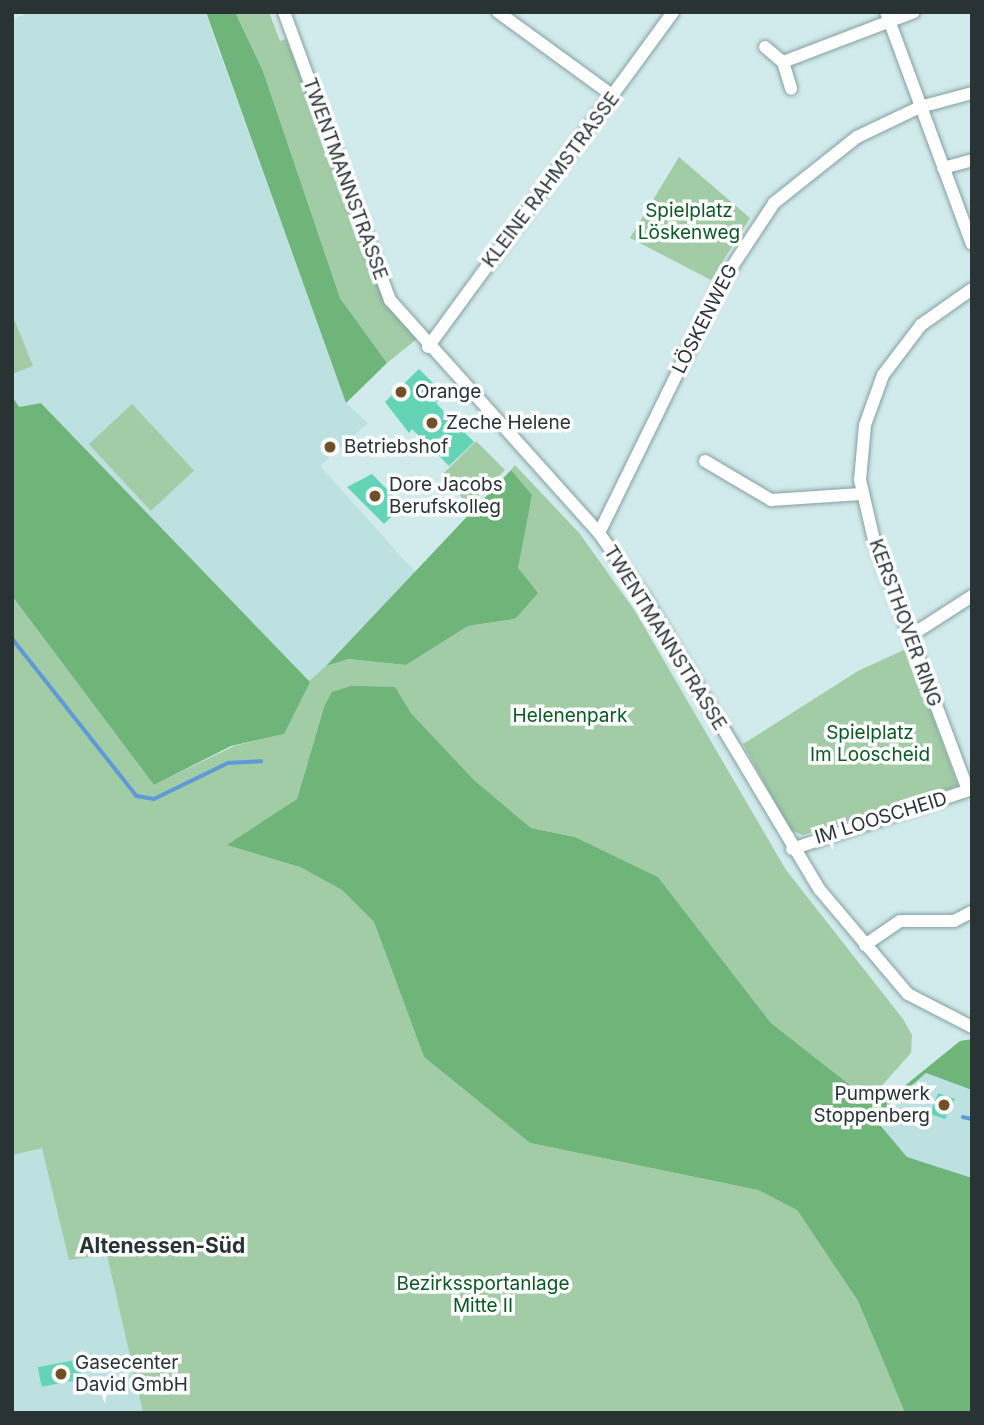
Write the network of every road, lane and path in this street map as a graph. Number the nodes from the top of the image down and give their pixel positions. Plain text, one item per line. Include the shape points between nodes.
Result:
1 (284, 12) edge
2 (498, 12) edge
3 (673, 12) edge
4 (914, 12) edge
5 (888, 17) edge
6 (765, 47) dead end
7 (783, 62) junction
8 (791, 89) dead end
9 (972, 93) edge
10 (613, 96) junction
11 (920, 107) junction
12 (972, 160) edge
13 (943, 168) junction
14 (972, 244) edge
15 (972, 289) edge
16 (428, 347) junction
17 (705, 461) dead end
18 (862, 494) junction
19 (599, 533) junction
20 (972, 596) edge
21 (910, 636) junction
22 (970, 790) edge
23 (792, 849) junction
24 (972, 912) edge
25 (865, 945) junction
26 (972, 1027) edge

1 - 16 street, TWENTMANNSTRASSE via 383,286
2 - 10 street
3 - 10 street, KLEINE RAHMSTRASSE
4 - 5 street
5 - 7 street
5 - 11 street
6 - 7 street
7 - 8 street
9 - 11 street, LÖSKENWEG
10 - 16 street, KLEINE RAHMSTRASSE
11 - 13 street
11 - 19 street, LÖSKENWEG via 831,154 760,221 722,282
12 - 13 street
13 - 14 street
15 - 18 street, KERSTHOVER RING via 921,325 883,375 865,425
16 - 19 street, TWENTMANNSTRASSE
17 - 18 street via 771,500
18 - 21 street, KERSTHOVER RING
19 - 23 street, TWENTMANNSTRASSE via 645,598
20 - 21 street
21 - 22 street, KERSTHOVER RING
22 - 23 street, IM LOOSCHEID
23 - 25 street, TWENTMANNSTRASSE
24 - 25 street via 954,921 900,920
25 - 26 street, TWENTMANNSTRASSE via 908,994

